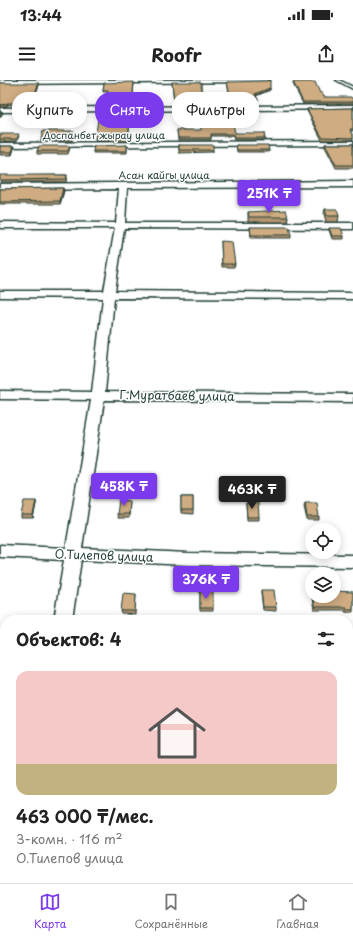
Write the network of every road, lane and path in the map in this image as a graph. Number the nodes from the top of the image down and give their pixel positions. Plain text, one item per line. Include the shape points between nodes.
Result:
1 (267, 80) edge
2 (337, 80) edge
3 (0, 82) edge
4 (353, 88) edge
5 (353, 107) edge
6 (0, 110) edge
7 (353, 143) edge
8 (0, 145) edge
9 (353, 184) edge
10 (123, 186) junction
11 (0, 187) edge
12 (0, 225) edge
13 (120, 226) junction
14 (353, 226) edge
15 (0, 294) edge
16 (109, 295) junction
17 (353, 296) edge
18 (0, 395) edge
19 (98, 396) junction
20 (353, 398) edge
21 (0, 551) edge
22 (74, 555) junction
23 (353, 561) edge
24 (64, 615) edge

1 - 3 street
2 - 4 lane
5 - 6 street
7 - 8 street, Доспанбет жырау улица
9 - 10 street, Асан кайгы улица
10 - 11 street, Асан кайгы улица
10 - 13 street
12 - 13 street
13 - 14 street
13 - 16 street
15 - 16 street
16 - 17 street
16 - 19 street
18 - 19 street, Г.Муратбаев улица
19 - 20 street, Г.Муратбаев улица
19 - 22 street
21 - 22 street, О.Тилепов улица
22 - 23 street, О.Тилепов улица
22 - 24 street

